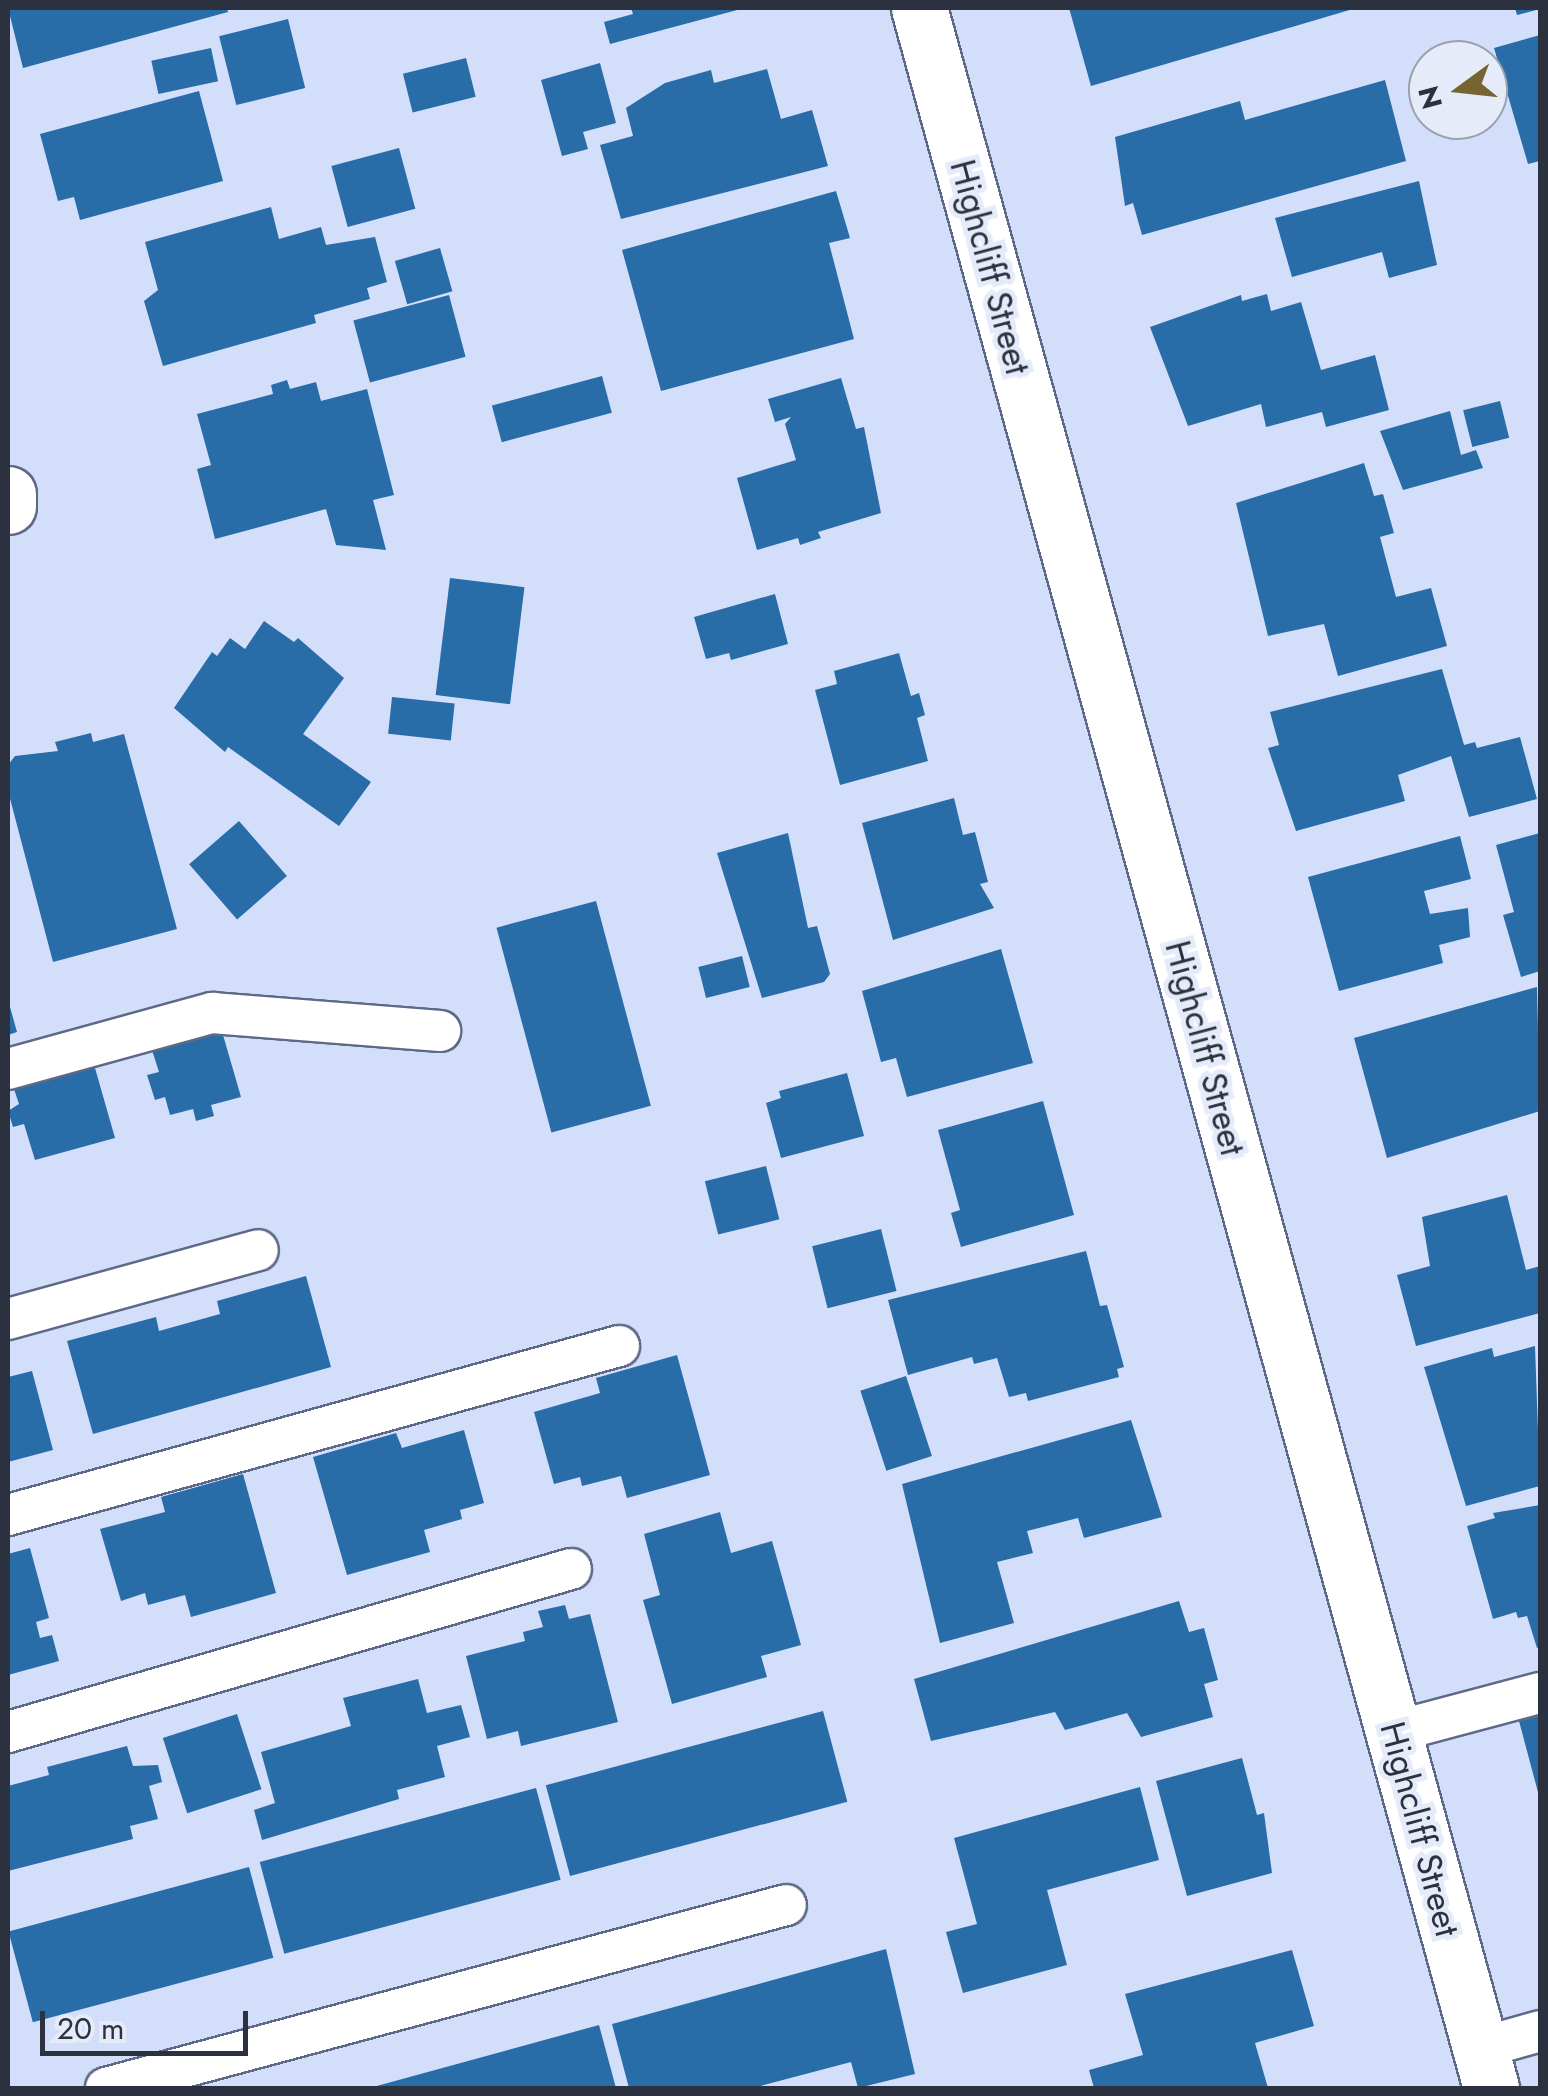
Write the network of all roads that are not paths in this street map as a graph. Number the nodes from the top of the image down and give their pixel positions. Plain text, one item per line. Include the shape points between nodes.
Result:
1 (918, 8) edge
2 (440, 1031) dead end
3 (8, 1069) edge
4 (258, 1250) dead end
5 (8, 1319) edge
6 (619, 1346) dead end
7 (8, 1515) edge
8 (571, 1569) dead end
9 (1540, 1693) edge
10 (8, 1732) edge
11 (1393, 1732) junction
12 (786, 1904) dead end
13 (1540, 2032) edge
14 (1486, 2068) edge
15 (106, 2088) edge

1 - 11 street, Highcliff Street
2 - 3 lane via 212,1013
4 - 5 lane
6 - 7 lane
8 - 10 lane
9 - 11 lane
11 - 14 street, Highcliff Street
12 - 15 lane
13 - 14 lane

